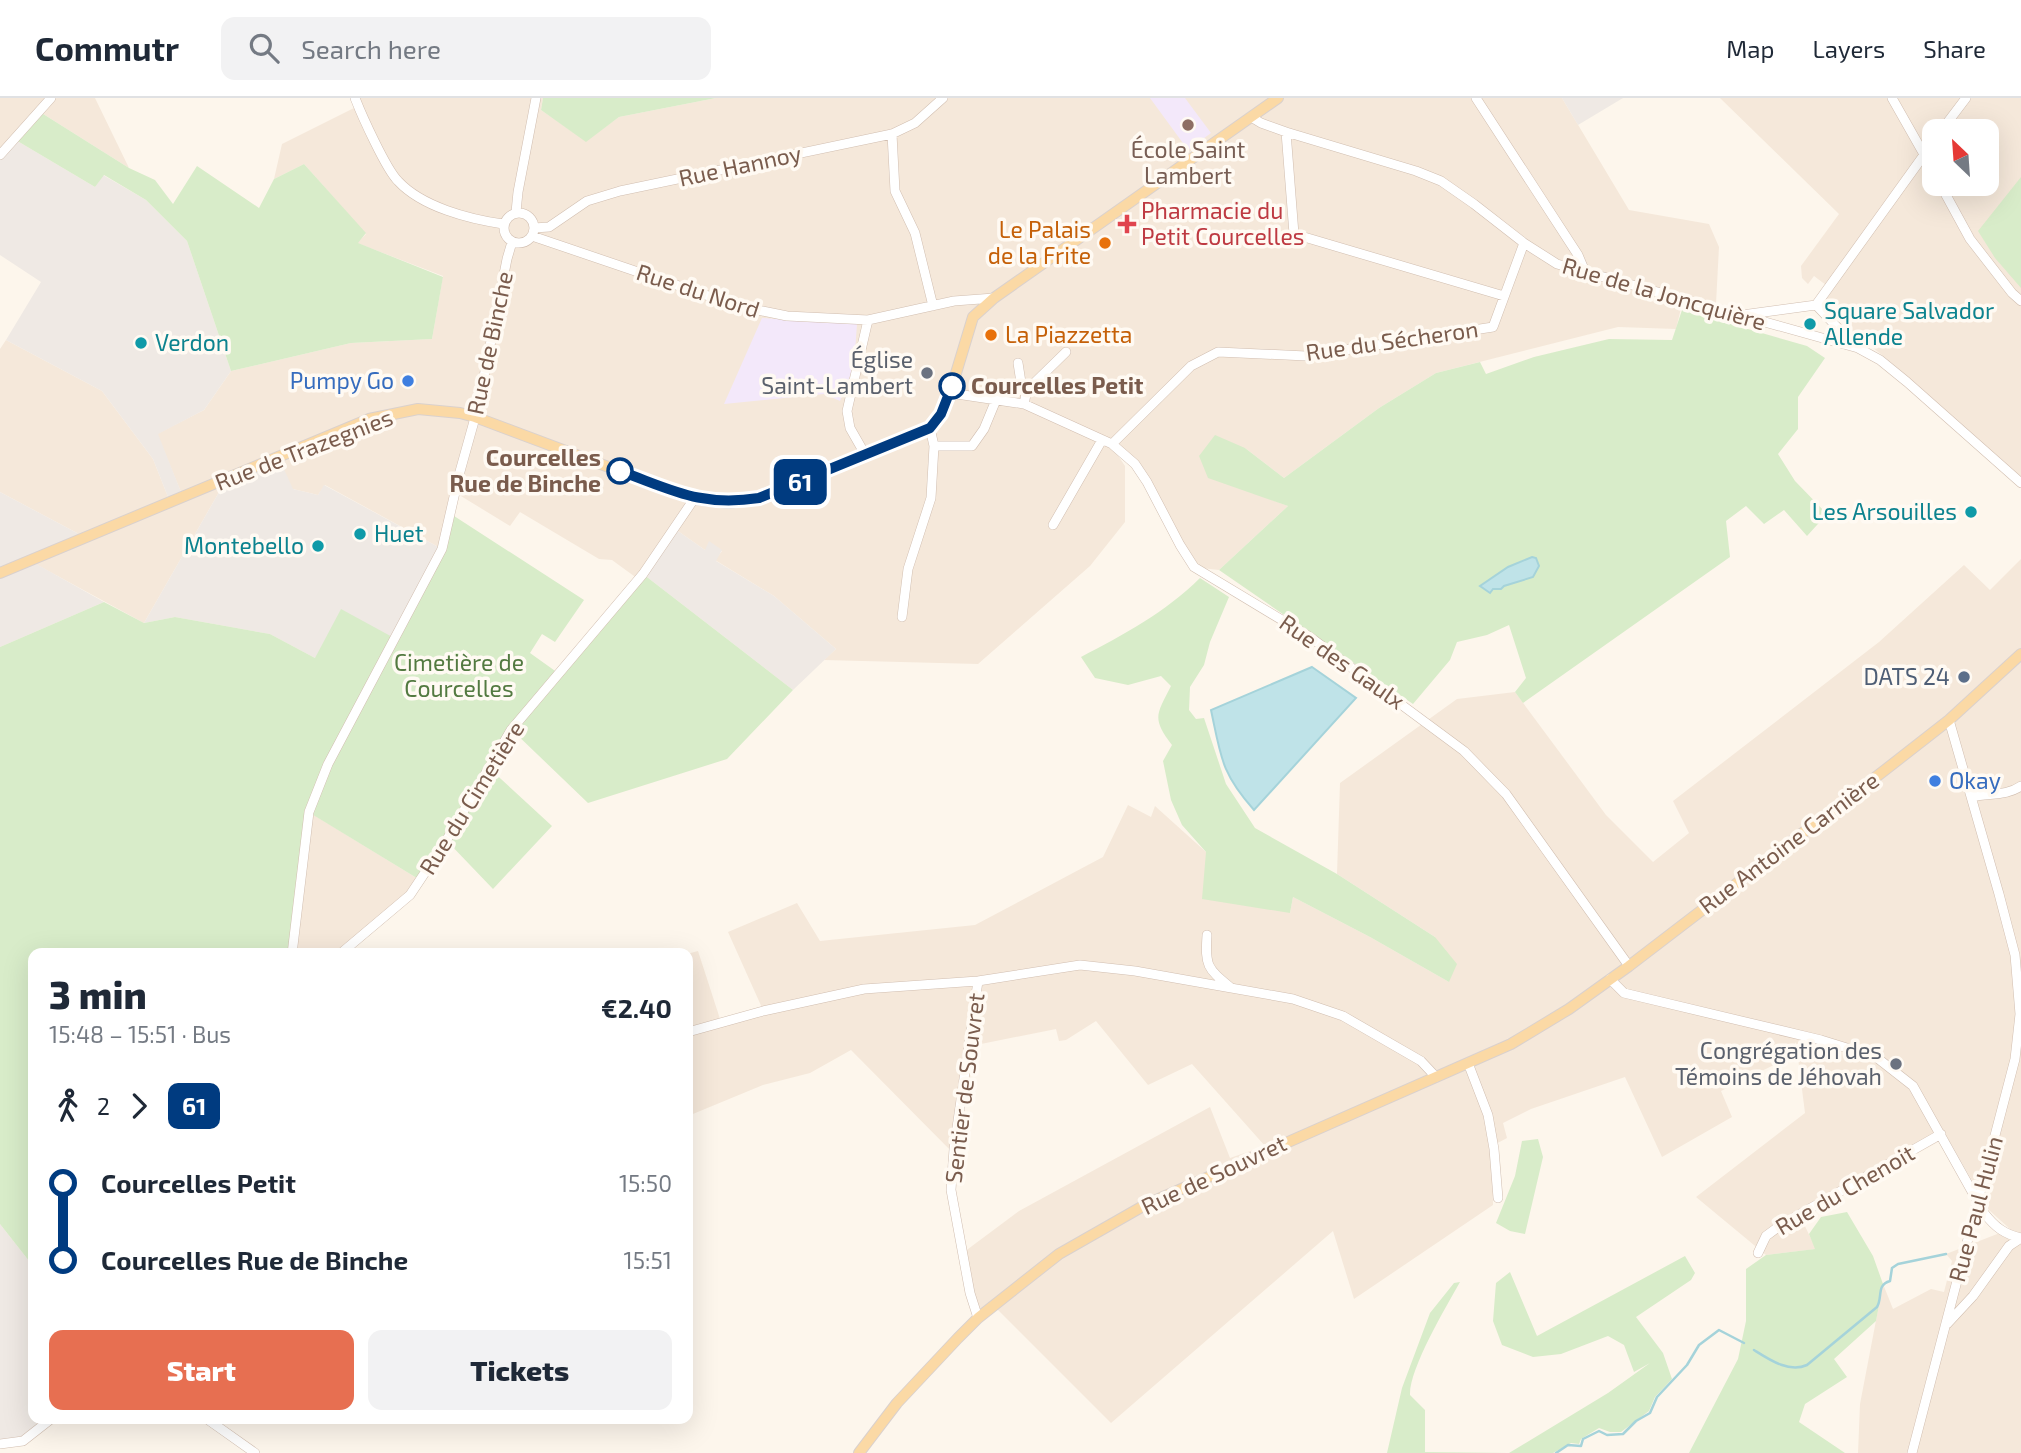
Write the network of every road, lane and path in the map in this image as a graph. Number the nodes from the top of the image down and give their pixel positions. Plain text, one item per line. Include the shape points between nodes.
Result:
1 (51, 98) edge
2 (355, 98) edge
3 (536, 98) edge
4 (943, 98) edge
5 (1278, 98) edge
6 (1476, 98) edge
7 (1892, 98) edge
8 (1966, 98) edge
9 (1251, 117) junction
10 (1950, 119) edge
11 (1286, 132) junction
12 (892, 134) junction
13 (1922, 150) edge
14 (0, 155) edge
15 (1922, 157) edge
16 (1947, 196) edge
17 (516, 212) junction
18 (503, 224) junction
19 (533, 232) junction
20 (512, 242) junction
21 (1524, 243) junction
22 (1586, 274) junction
23 (1504, 296) junction
24 (994, 298) junction
25 (2021, 301) edge
26 (1816, 305) junction
27 (933, 306) junction
28 (1738, 316) junction
29 (868, 320) junction
30 (1858, 348) junction
31 (1066, 352) dead end
32 (1018, 363) dead end
33 (950, 393) junction
34 (1025, 399) junction
35 (996, 400) junction
36 (475, 417) junction
37 (930, 428) junction
38 (1102, 440) junction
39 (1112, 444) junction
40 (934, 446) junction
41 (866, 456) junction
42 (2021, 482) edge
43 (694, 499) junction
44 (1053, 525) dead end
45 (0, 573) edge
46 (902, 617) dead end
47 (2021, 654) edge
48 (1949, 720) junction
49 (2021, 786) edge
50 (1972, 797) junction
51 (1207, 936) dead end
52 (293, 948) edge
53 (347, 948) edge
54 (1629, 966) junction
55 (1610, 979) junction
56 (978, 981) junction
57 (1231, 988) junction
58 (693, 1031) edge
59 (2018, 1058) edge
60 (1468, 1063) junction
61 (1436, 1077) junction
62 (1941, 1134) junction
63 (1498, 1198) dead end
64 (1978, 1200) junction
65 (2021, 1238) edge
66 (1758, 1253) dead end
67 (978, 1318) junction
68 (1945, 1326) junction
69 (45, 1424) edge
70 (214, 1424) edge
71 (0, 1444) edge
72 (255, 1453) edge
73 (859, 1453) edge
74 (1912, 1453) edge

1 - 14 street
2 - 18 street via 396,180 415,196
3 - 17 street
4 - 12 street, Rue Hannoy via 915,123
5 - 9 main road
6 - 22 street
7 - 13 street
8 - 10 street
9 - 11 street, Rue de la Joncquière
9 - 24 main road
11 - 21 street, Rue de la Joncquière via 1441,181
11 - 23 street via 1294,234
12 - 19 street, Rue Hannoy via 620,191 587,201 549,227
12 - 27 street via 895,191 915,233
15 - 26 street
16 - 25 street via 1970,239
17 - 18 street
17 - 19 street via 532,219
18 - 20 street
19 - 20 street via 525,242
19 - 29 street, Rue du Nord via 761,312
20 - 36 street, Rue de Binche
21 - 22 street, Rue de la Joncquière via 1557,264
21 - 23 street, Rue du Sécheron
22 - 28 street, Rue de la Joncquière
23 - 39 street, Rue du Sécheron via 1493,327 1306,356 1218,352 1191,366
24 - 27 street, Rue du Nord
24 - 33 main road via 973,317
26 - 28 street
26 - 30 street
27 - 29 street, Rue du Nord
28 - 30 street, Rue de la Joncquière
29 - 41 street via 847,411 850,428
30 - 42 street, Rue de la Joncquière via 1907,382
31 - 34 street via 1027,390
32 - 34 street
33 - 35 street, Rue des Gaulx
33 - 37 main road
34 - 35 street, Rue des Gaulx
34 - 38 street, Rue des Gaulx
35 - 40 street via 972,446
36 - 43 main road, Rue de Trazegnies
36 - 45 main road, Rue de Trazegnies via 418,409 369,419
36 - 52 street, Rue de Binche via 442,549 314,795
37 - 40 street
37 - 41 main road, Rue de Trazegnies
38 - 39 street, Rue des Gaulx
38 - 44 street
39 - 54 street, Rue des Gaulx via 1135,464 1194,567 1310,637 1416,713 1506,794
40 - 46 street via 931,498 908,569
41 - 43 main road, Rue de Trazegnies via 759,498 729,503
43 - 53 street, Rue du Cimetière via 643,574 512,730 410,895
47 - 48 main road, Rue Antoine Carnière
48 - 50 street, Rue Paul Hulin
48 - 54 main road, Rue Antoine Carnière
49 - 50 street via 2012,793
50 - 59 street, Rue Paul Hulin via 2015,955
51 - 57 street via 1209,970
54 - 55 main road, Rue de Souvret
55 - 60 main road, Rue de Souvret via 1511,1044
55 - 62 street via 1624,993 1876,1056 1913,1086
56 - 57 street via 1080,965
56 - 58 street via 864,989
56 - 67 street, Sentier de Souvret via 951,1190
57 - 61 street via 1293,999 1343,1016 1421,1061
59 - 64 street, Rue Paul Hulin
60 - 61 main road, Rue de Souvret
60 - 63 street via 1488,1115
61 - 67 main road, Rue de Souvret via 1145,1205 1059,1254
62 - 64 street
62 - 66 street, Rue du Chenoit via 1781,1225 1766,1236
64 - 65 street via 1993,1225
64 - 68 street, Rue Paul Hulin
65 - 68 street via 2009,1245
67 - 73 main road, Rue de Souvret via 897,1403
68 - 74 street, Rue Paul Hulin
69 - 71 street via 23,1441
70 - 72 street

